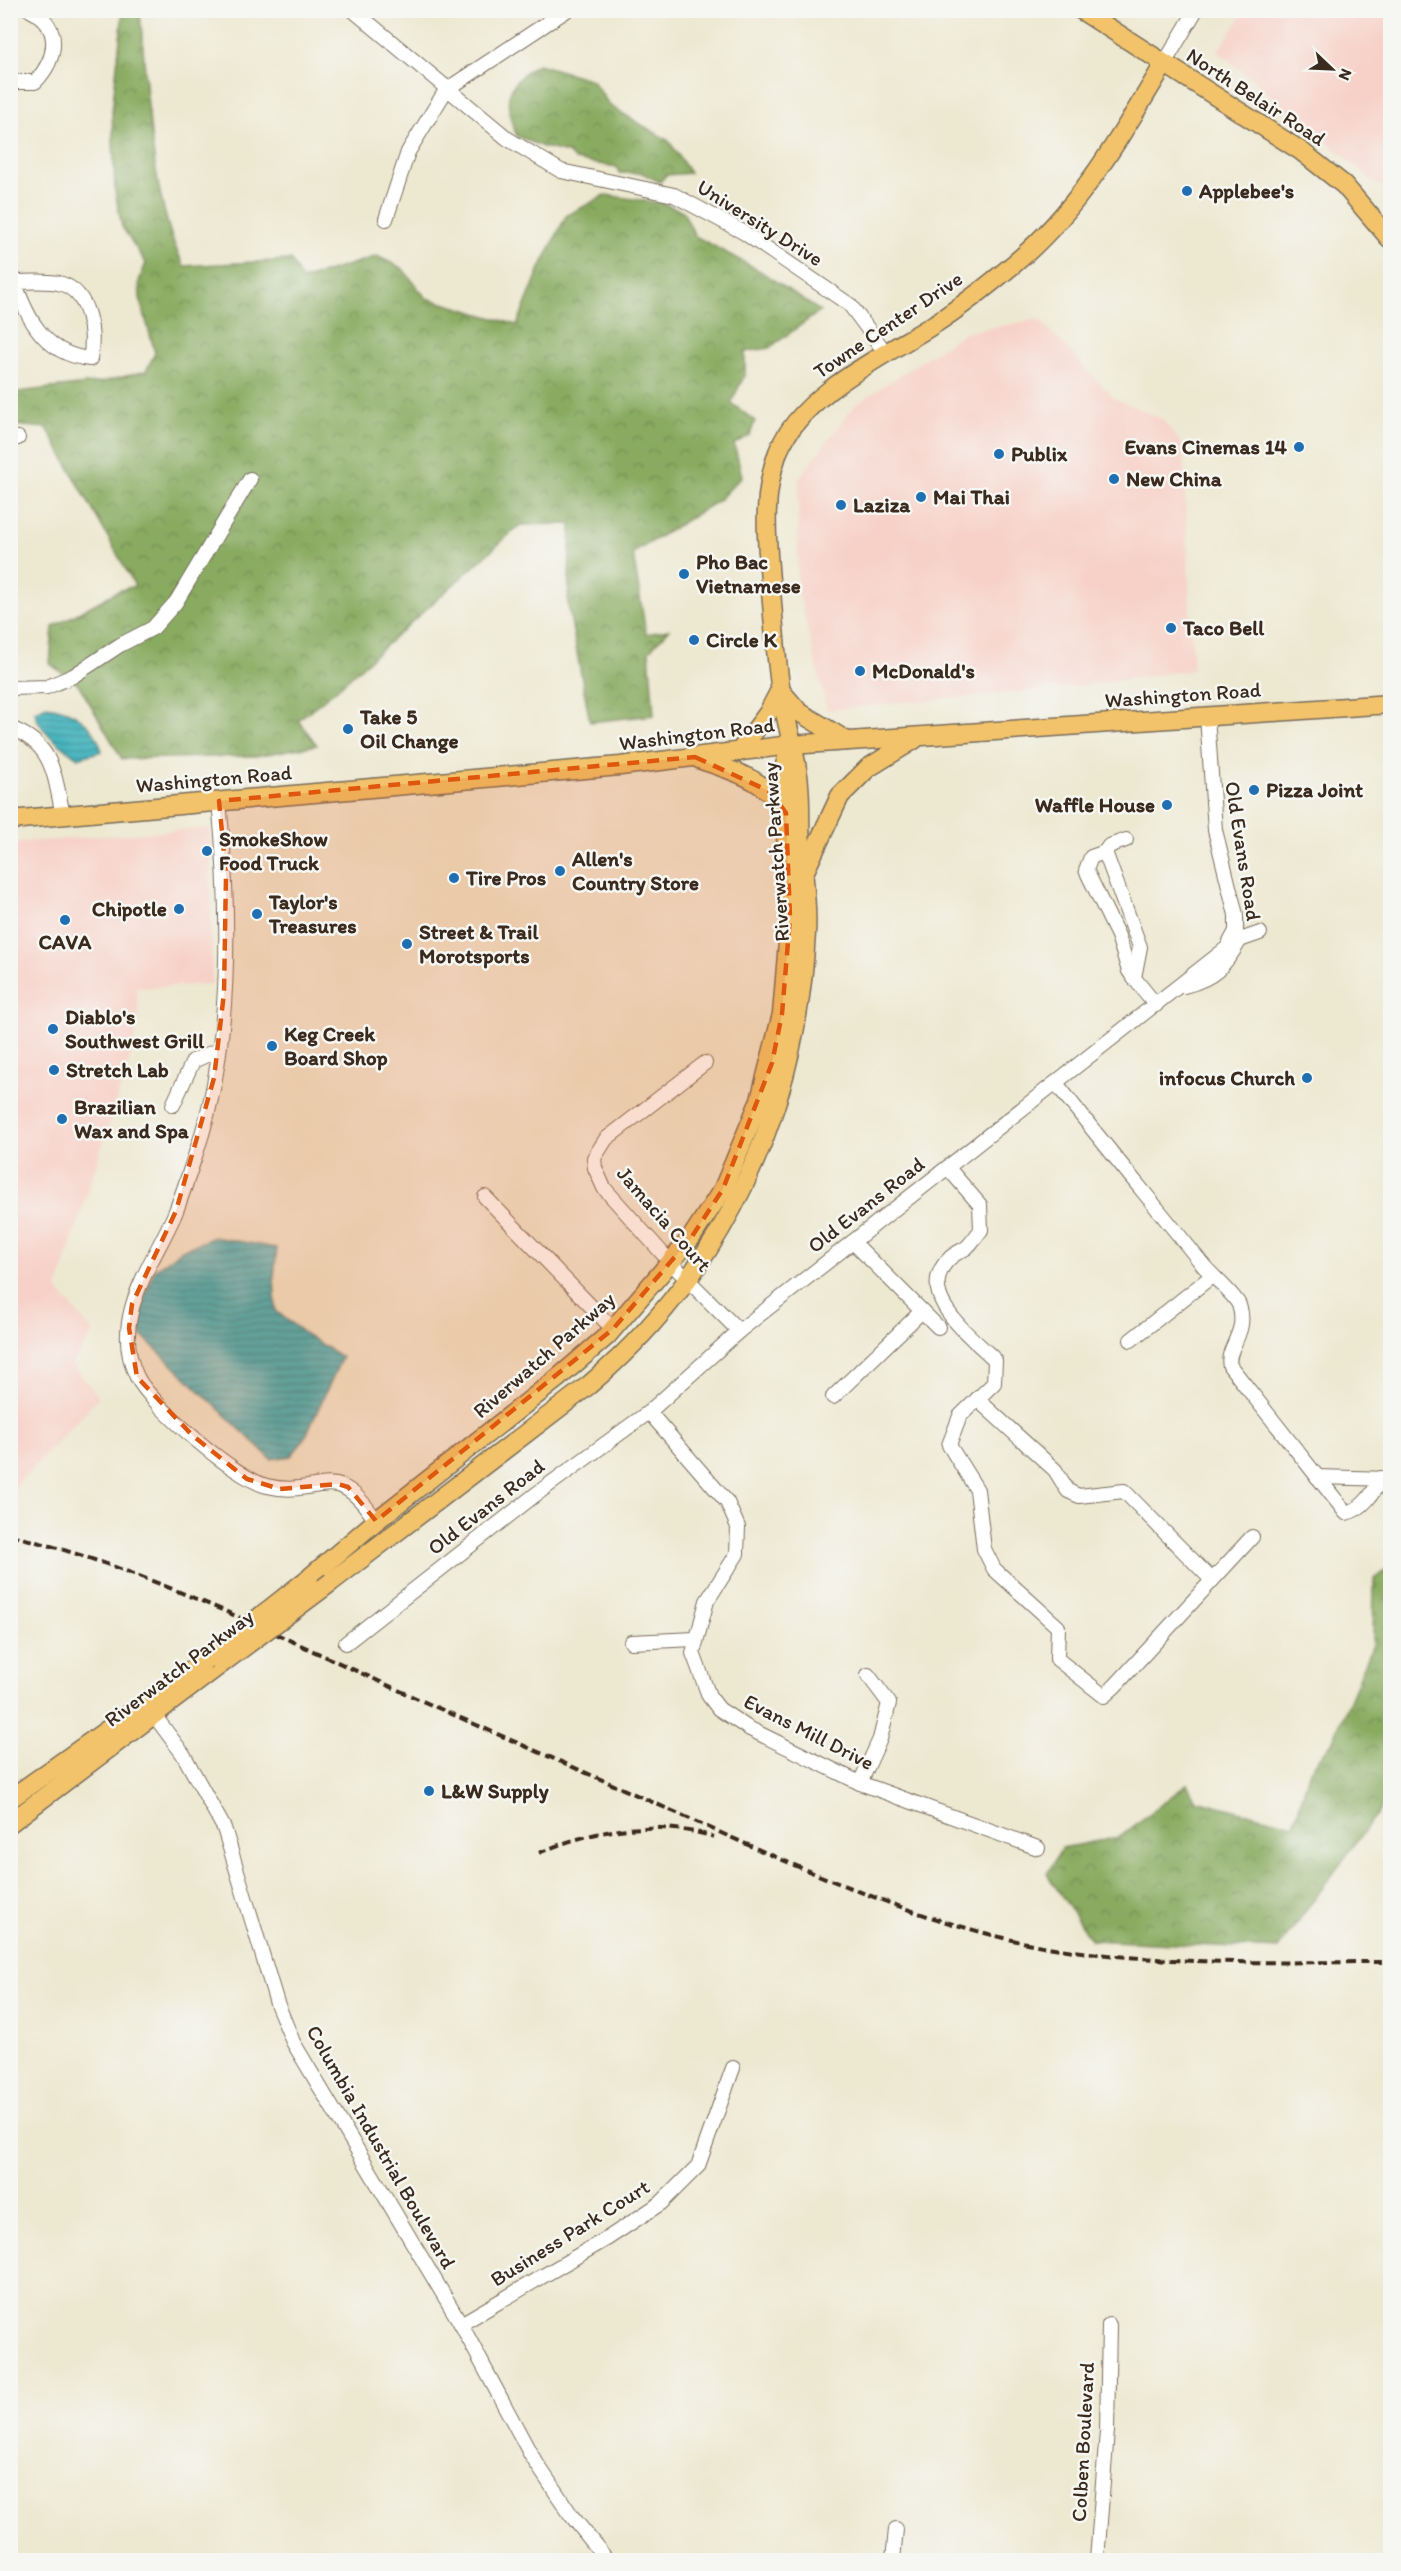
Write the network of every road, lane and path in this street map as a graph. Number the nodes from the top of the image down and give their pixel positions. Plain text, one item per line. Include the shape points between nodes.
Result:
1 (30, 10) edge
2 (353, 10) edge
3 (567, 10) edge
4 (1081, 10) edge
5 (1196, 10) edge
6 (1164, 63) junction
7 (10, 82) edge
8 (446, 90) junction
9 (386, 219) dead end
10 (1390, 239) edge
11 (13, 276) edge
12 (885, 352) junction
13 (250, 479) dead end
14 (10, 688) edge
15 (780, 690) junction
16 (1390, 704) edge
17 (1207, 716) junction
18 (10, 728) edge
19 (924, 735) junction
20 (847, 741) junction
21 (790, 745) junction
22 (739, 752) junction
23 (695, 757) junction
24 (219, 801) junction
25 (786, 813) junction
26 (63, 815) junction
27 (10, 819) edge
28 (1126, 840) dead end
29 (1105, 852) junction
30 (803, 874) junction
31 (1260, 933) dead end
32 (1134, 978) junction
33 (1179, 987) junction
34 (1156, 1005) junction
35 (218, 1050) junction
36 (705, 1063) dead end
37 (1056, 1083) junction
38 (173, 1105) dead end
39 (948, 1168) junction
40 (485, 1197) dead end
41 (853, 1242) junction
42 (671, 1263) junction
43 (1212, 1276) junction
44 (688, 1281) junction
45 (922, 1311) junction
46 (938, 1327) dead end
47 (613, 1329) junction
48 (739, 1331) junction
49 (1131, 1340) dead end
50 (833, 1397) dead end
51 (977, 1399) junction
52 (649, 1412) junction
53 (1317, 1477) junction
54 (1386, 1479) edge
55 (376, 1521) junction
56 (1252, 1537) dead end
57 (1212, 1580) junction
58 (695, 1639) junction
59 (631, 1642) dead end
60 (346, 1643) dead end
61 (213, 1663) junction
62 (868, 1675) dead end
63 (150, 1709) junction
64 (860, 1783) junction
65 (10, 1799) edge
66 (10, 1823) edge
67 (1038, 1848) dead end
68 (733, 2068) dead end
69 (461, 2324) junction
70 (1109, 2325) dead end
71 (896, 2529) dead end
72 (607, 2560) edge
73 (893, 2560) edge
74 (1097, 2560) edge

1 - 7 street via 43,17 53,35 51,56 35,82
2 - 8 street, University Drive
3 - 8 street
4 - 6 main road, North Belair Road
5 - 6 street
6 - 10 main road, North Belair Road via 1301,151 1344,185
6 - 12 main road, Towne Center Drive via 1114,147 1060,218 1017,261 972,297
8 - 9 street via 408,152
8 - 12 street, University Drive via 508,139 561,171 674,195 735,227 850,305
11 - 11 street via 27,317 56,348 76,358 90,359 93,346 88,315 80,297 63,284
12 - 15 main road, Towne Center Drive via 825,394 794,426 780,447 772,471 764,517
13 - 14 street via 176,602 153,628 73,676 47,687
15 - 20 main road via 799,712
15 - 21 main road, Towne Center Drive
15 - 22 main road
16 - 17 main road, Washington Road
17 - 19 main road, Washington Road
17 - 33 street, Old Evans Road via 1215,830 1236,915 1236,931 1227,948
18 - 26 street via 33,738 47,755
19 - 20 main road, Washington Road
19 - 30 main road via 868,768 840,796
20 - 21 main road, Washington Road
21 - 22 main road, Washington Road
21 - 25 main road, Riverwatch Parkway via 783,772
21 - 30 main road, Riverwatch Parkway via 798,771
22 - 23 main road, Washington Road
23 - 24 main road, Washington Road
23 - 25 main road via 760,784
24 - 26 main road, Washington Road
24 - 35 street via 226,874 224,993
25 - 42 main road, Riverwatch Parkway via 790,918 782,1014 771,1063 723,1189
26 - 27 main road, Washington Road
28 - 29 street via 1109,846
29 - 32 street via 1140,947
29 - 32 street via 1091,857 1086,870 1119,936
30 - 44 main road, Riverwatch Parkway via 807,930 801,988 776,1109 741,1193
31 - 33 street via 1240,940 1208,980
32 - 34 street
33 - 34 street, Old Evans Road
34 - 37 street, Old Evans Road
35 - 38 street via 193,1061
35 - 55 street via 198,1145 176,1211 132,1304 129,1328 137,1377 192,1435 247,1479 280,1489 338,1484 348,1487
36 - 42 street, Jamacia Court via 615,1130 594,1158 604,1188
37 - 39 street, Old Evans Road
37 - 43 street
39 - 41 street, Old Evans Road
39 - 51 street via 980,1205 981,1230 968,1246 949,1258 940,1275 939,1296 945,1312 995,1360 994,1383
40 - 47 street
41 - 45 street
41 - 48 street, Old Evans Road
42 - 44 street, Jamacia Court
42 - 47 main road, Riverwatch Parkway
43 - 49 street
43 - 53 street via 1238,1303 1241,1316 1242,1327 1228,1360 1230,1366
44 - 48 street, Jamacia Court
44 - 61 main road, Riverwatch Parkway, bridge via 626,1354 589,1385 331,1582
45 - 46 street
45 - 50 street
47 - 55 main road, Riverwatch Parkway via 558,1378
48 - 52 street, Old Evans Road
51 - 57 street via 1055,1470 1068,1491 1079,1496 1124,1491
51 - 57 street via 960,1416 949,1445 977,1490 984,1549 994,1569 1058,1627 1058,1659 1104,1696
52 - 58 street, Evans Mill Drive via 727,1502 738,1527 737,1554 707,1601
52 - 60 street, Old Evans Road via 535,1495
53 - 54 street
53 - 54 street via 1346,1513 1372,1496
55 - 61 main road, Riverwatch Parkway, bridge
56 - 57 street
58 - 59 street
58 - 64 street, Evans Mill Drive via 693,1653 709,1696 719,1709 748,1728
61 - 63 main road, Riverwatch Parkway
62 - 64 street via 889,1703 880,1739
63 - 65 main road, Riverwatch Parkway
63 - 66 main road, Riverwatch Parkway
63 - 69 street, Columbia Industrial Boulevard via 183,1754 224,1828 292,2042
64 - 67 street, Evans Mill Drive
68 - 69 street, Business Park Court via 698,2166 662,2203
69 - 72 street, Columbia Industrial Boulevard via 531,2455
70 - 74 street, Colben Boulevard via 1107,2431
71 - 73 street

